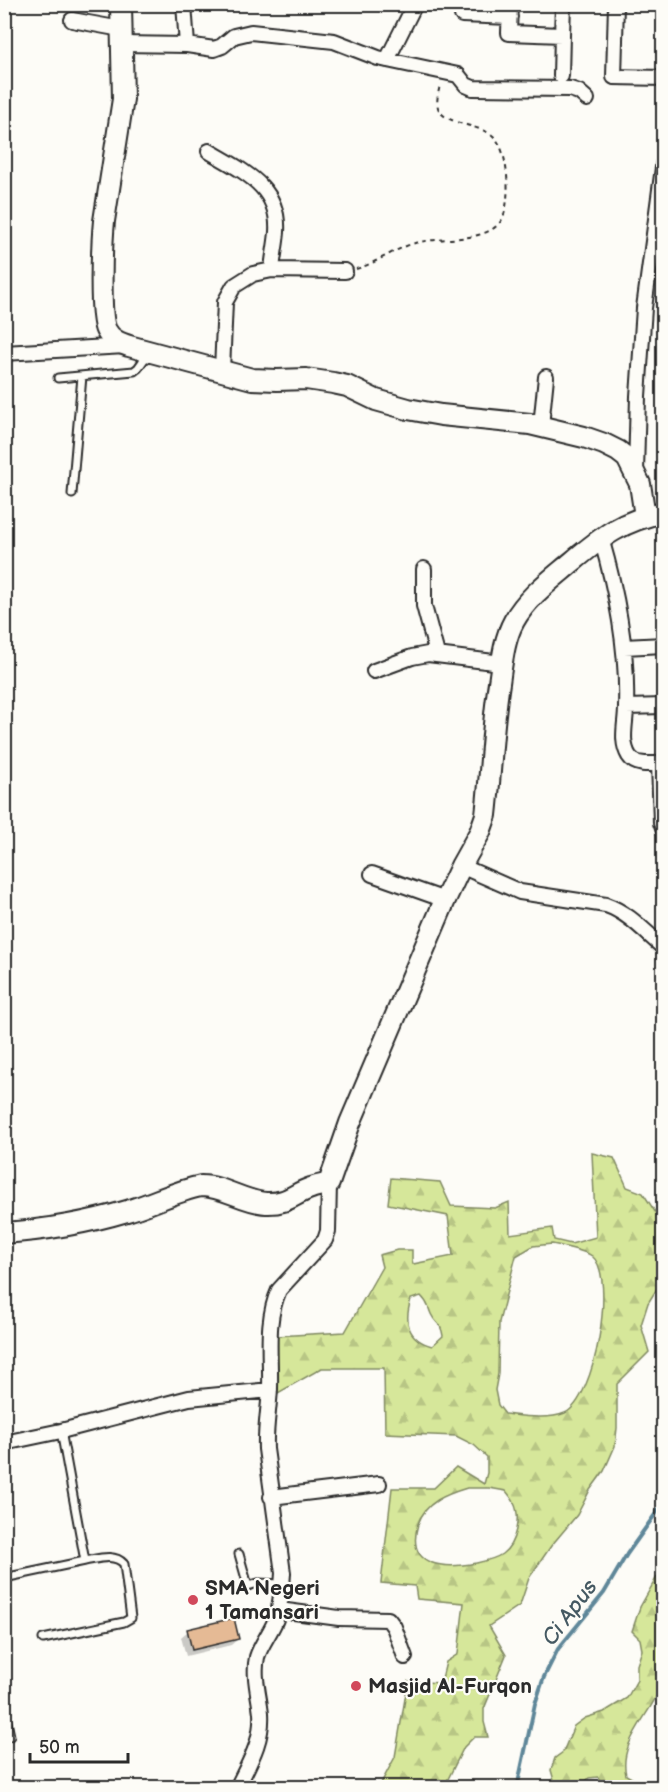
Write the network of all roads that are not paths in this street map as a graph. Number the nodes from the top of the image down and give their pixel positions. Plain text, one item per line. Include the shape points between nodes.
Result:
1 (121, 4) edge
2 (184, 4) edge
3 (415, 4) edge
4 (563, 4) edge
5 (616, 4) edge
6 (510, 11) edge
7 (462, 15) dead end
8 (72, 20) dead end
9 (562, 35) junction
10 (121, 37) junction
11 (188, 45) junction
12 (387, 60) junction
13 (561, 76) dead end
14 (663, 78) edge
15 (587, 99) dead end
16 (209, 151) dead end
17 (663, 160) edge
18 (272, 270) junction
19 (345, 271) road end
20 (129, 346) junction
21 (149, 352) junction
22 (4, 353) edge
23 (222, 370) junction
24 (82, 376) junction
25 (546, 377) dead end
26 (58, 378) dead end
27 (541, 426) junction
28 (636, 474) junction
29 (72, 494) dead end
30 (659, 514) edge
31 (601, 538) junction
32 (424, 569) dead end
33 (663, 645) edge
34 (624, 647) junction
35 (437, 654) junction
36 (501, 663) junction
37 (374, 671) dead end
38 (626, 706) junction
39 (663, 706) edge
40 (661, 763) edge
41 (663, 831) edge
42 (461, 866) junction
43 (372, 874) dead end
44 (445, 900) junction
45 (663, 948) edge
46 (329, 1183) junction
47 (4, 1233) edge
48 (270, 1390) junction
49 (61, 1431) junction
50 (4, 1443) edge
51 (379, 1484) dead end
52 (271, 1497) junction
53 (239, 1554) dead end
54 (85, 1561) junction
55 (4, 1578) edge
56 (282, 1584) junction
57 (279, 1610) junction
58 (43, 1639) dead end
59 (405, 1657) dead end
60 (4, 1708) edge
61 (10, 1736) dead end
62 (237, 1788) edge

1 - 10 main road
2 - 11 street
3 - 12 street
4 - 9 street
5 - 14 street via 615,77
6 - 7 street
6 - 9 street via 509,33
8 - 10 street
9 - 13 street
10 - 11 street
10 - 20 main road via 122,112 104,221 103,323 115,341
11 - 12 street via 218,48 234,36 251,32 334,41
12 - 15 street via 458,75 466,86 473,88 570,89
16 - 18 street via 259,184 274,205 277,230
17 - 28 street via 644,308
18 - 19 street
18 - 23 street via 243,279 229,293 225,302
20 - 21 main road
20 - 22 street
21 - 23 main road
21 - 24 lane via 135,371
23 - 27 main road via 262,380 333,383 422,412
24 - 26 lane
24 - 29 lane
25 - 27 street
27 - 28 main road via 618,451
28 - 30 main road
30 - 31 main road via 620,526
31 - 34 street via 613,579
31 - 36 main road via 522,610 510,631
32 - 35 street via 424,606
33 - 34 street
34 - 38 street
35 - 36 street
35 - 37 street via 421,655
36 - 42 main road via 486,815
38 - 39 street
38 - 40 street via 623,743 631,759 638,764
40 - 41 street
42 - 44 main road
42 - 45 street via 520,892 616,909
43 - 44 street
44 - 46 main road via 350,1123
46 - 47 main road via 309,1188 289,1200 267,1203 201,1186 89,1221
46 - 48 street via 325,1240 274,1300 270,1320
48 - 49 street via 189,1398
48 - 52 street via 265,1432
49 - 50 street
49 - 54 lane
51 - 52 street
52 - 56 street
53 - 56 lane via 248,1586
54 - 55 lane
54 - 58 lane via 114,1557 124,1564 130,1618
56 - 57 street
57 - 59 street via 339,1618 388,1619
57 - 62 street via 258,1654 259,1739
60 - 61 lane

